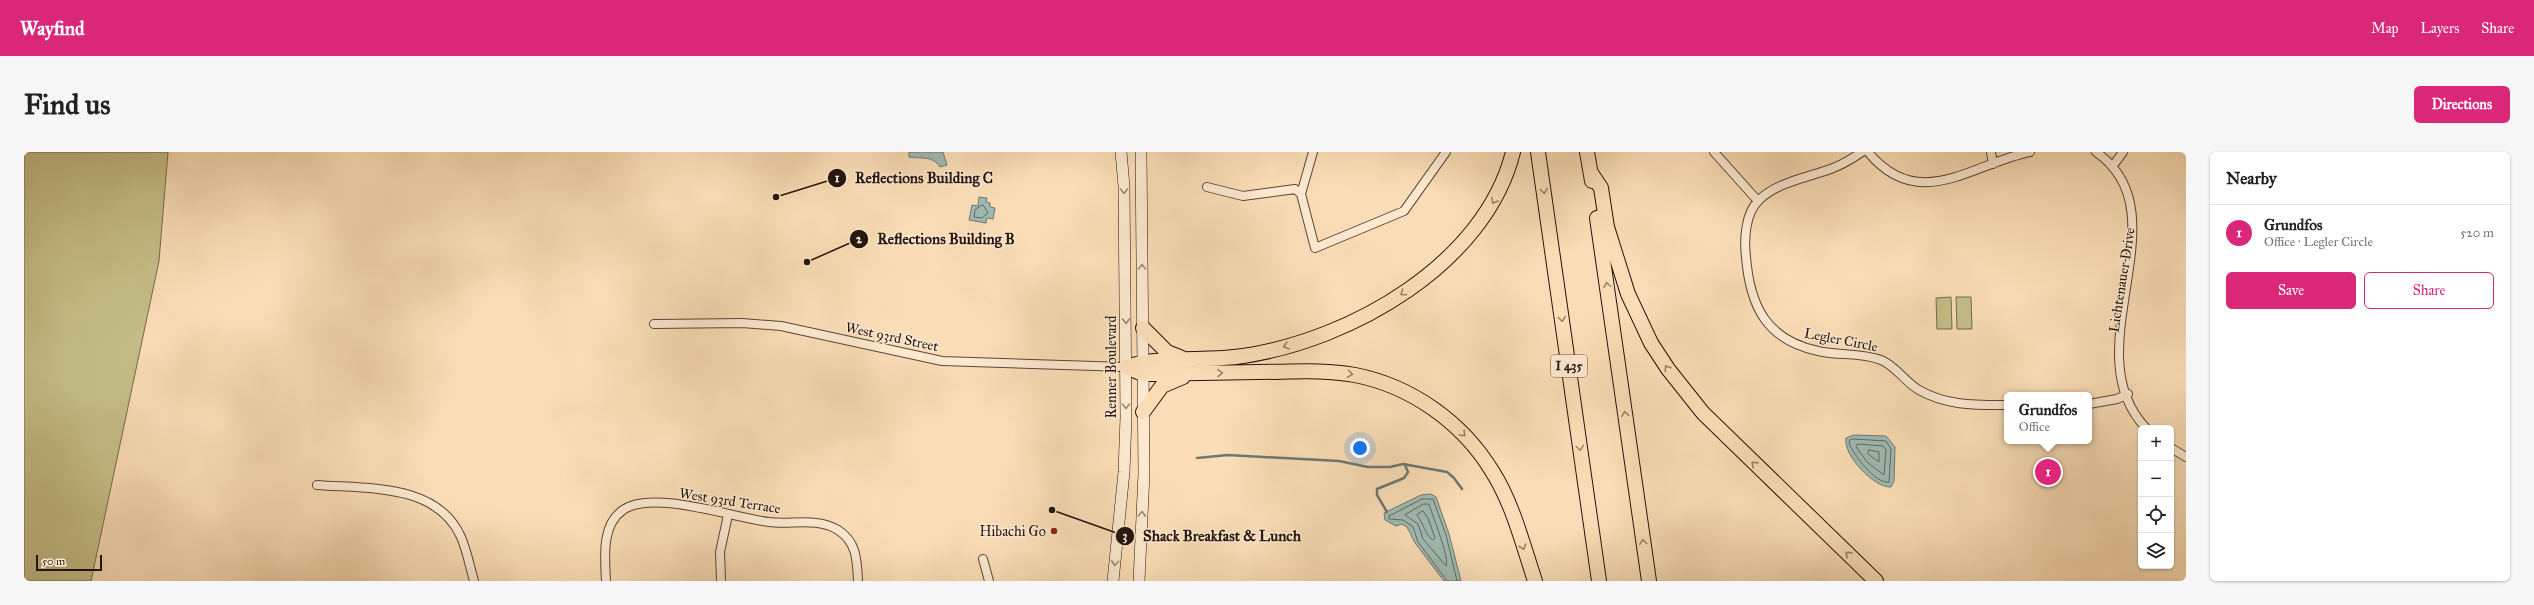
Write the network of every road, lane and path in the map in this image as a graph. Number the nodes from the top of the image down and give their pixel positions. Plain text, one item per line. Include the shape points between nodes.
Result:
1 (1121, 152) edge
2 (1141, 152) edge
3 (1313, 152) edge
4 (1446, 152) edge
5 (1513, 152) edge
6 (1538, 152) edge
7 (1587, 152) edge
8 (1714, 152) edge
9 (1862, 152) edge
10 (1868, 152) edge
11 (1991, 152) edge
12 (2030, 152) edge
13 (2096, 152) edge
14 (2123, 152) edge
15 (2115, 163) junction
16 (1994, 164) junction
17 (1591, 173) junction
18 (2132, 181) dead end
19 (1207, 187) dead end
20 (1301, 194) junction
21 (1758, 201) junction
22 (2135, 289) dead end
23 (654, 324) dead end
24 (1143, 328) junction
25 (1188, 360) junction
26 (1126, 367) junction
27 (1143, 368) junction
28 (1196, 373) junction
29 (2128, 394) junction
30 (2092, 403) edge
31 (2004, 405) edge
32 (1143, 412) junction
33 (2144, 425) edge
34 (2174, 450) edge
35 (2186, 457) edge
36 (317, 485) dead end
37 (728, 515) junction
38 (983, 559) dead end
39 (474, 581) edge
40 (606, 581) edge
41 (721, 581) edge
42 (858, 581) edge
43 (989, 581) edge
44 (1113, 581) edge
45 (1139, 581) edge
46 (1535, 581) edge
47 (1599, 581) edge
48 (1649, 581) edge
49 (1876, 581) edge

1 -> 26 main road, Renner Boulevard via 1124,186
24 -> 2 main road
3 - 20 street
4 - 20 street via 1404,211 1315,248
5 -> 25 highway via 1501,189 1482,220 1458,248 1394,299 1338,329 1283,347 1244,356
6 -> 47 highway, I 435
7 - 17 highway
8 - 21 street
9 - 21 street via 1835,168 1780,187
10 - 16 street via 1891,171 1906,178 1922,181 1948,180
11 - 16 street
12 - 16 street
13 - 15 street
14 - 15 street
15 - 18 street
48 -> 17 highway
49 -> 17 highway via 1708,418 1668,369 1651,343 1628,294 1607,227 1601,188
19 - 20 street via 1243,196 1295,190
21 - 31 street, Legler Circle via 1745,229 1746,266 1753,299 1759,312 1777,333 1795,344 1819,351 1862,354 1881,360 1919,390 1949,402 1962,405
22 - 29 street, Lichtenauer Drive via 2124,355
23 - 26 street, West 93rd Street via 742,323 780,326 942,361
24 - 25 highway via 1167,352
24 - 27 main road
25 - 27 highway
26 - 27 highway
26 -> 44 main road, Renner Boulevard via 1124,472
27 - 28 highway
27 - 32 main road
28 - 32 highway via 1162,386
28 -> 46 highway via 1304,372 1354,375 1394,387 1429,406 1461,432 1492,471 1510,510
29 - 30 street via 2117,399
29 - 33 street, Lichtenauer Drive
45 -> 32 main road via 1144,473
34 - 35 street
36 - 39 street via 397,492 428,502 439,509 456,527 462,538
37 - 40 street, West 93rd Terrace via 697,507 654,503 632,506 615,517 609,527 605,549
37 - 41 street via 720,552
37 - 42 street, West 93rd Terrace via 770,522 814,522 837,530 856,551
38 - 43 street

